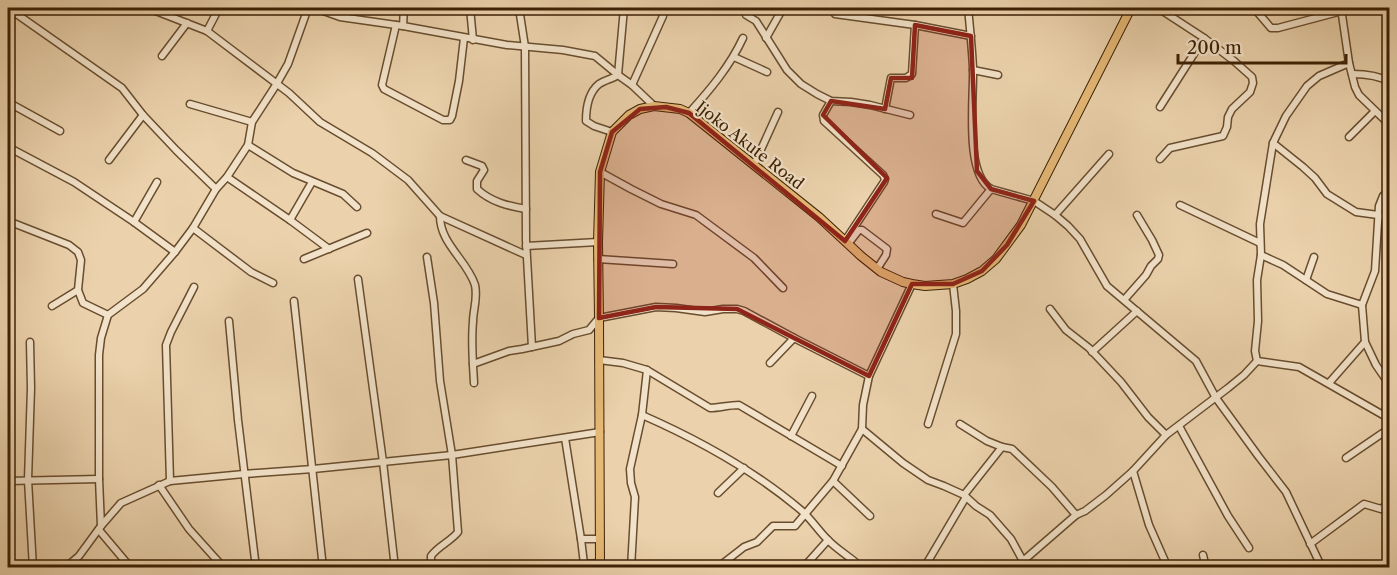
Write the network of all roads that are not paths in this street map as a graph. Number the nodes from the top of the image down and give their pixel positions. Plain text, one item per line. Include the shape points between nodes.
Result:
1 (8, 8) edge
2 (153, 8) edge
3 (219, 8) edge
4 (308, 8) edge
5 (315, 8) edge
6 (404, 8) edge
7 (470, 8) edge
8 (519, 8) edge
9 (624, 8) edge
10 (783, 8) edge
11 (968, 8) edge
12 (1131, 8) edge
13 (1158, 8) edge
14 (1254, 8) edge
15 (1341, 9) edge
16 (835, 14) dead end
17 (746, 15) dead end
18 (663, 16) dead end
19 (187, 23) junction
20 (915, 25) junction
21 (400, 26) junction
22 (207, 31) junction
23 (971, 36) junction
24 (464, 38) junction
25 (743, 38) dead end
26 (766, 38) junction
27 (1203, 38) junction
28 (473, 40) junction
29 (525, 47) junction
30 (162, 56) dead end
31 (734, 57) junction
32 (1349, 63) junction
33 (973, 70) junction
34 (767, 72) dead end
35 (1352, 74) junction
36 (618, 75) junction
37 (998, 75) dead end
38 (1389, 82) edge
39 (276, 85) junction
40 (632, 85) junction
41 (831, 101) junction
42 (190, 105) dead end
43 (654, 106) junction
44 (1160, 107) dead end
45 (885, 110) junction
46 (1375, 111) junction
47 (778, 112) dead end
48 (689, 114) junction
49 (143, 115) junction
50 (910, 115) dead end
51 (8, 121) edge
52 (252, 122) junction
53 (1389, 125) edge
54 (60, 131) dead end
55 (612, 132) junction
56 (1349, 137) dead end
57 (1273, 143) junction
58 (248, 145) junction
59 (8, 147) edge
60 (1109, 154) dead end
61 (1160, 159) dead end
62 (108, 160) dead end
63 (466, 160) dead end
64 (754, 165) junction
65 (600, 172) junction
66 (227, 177) junction
67 (157, 182) dead end
68 (312, 182) junction
69 (216, 189) junction
70 (991, 189) junction
71 (1389, 190) edge
72 (1034, 201) junction
73 (1180, 205) dead end
74 (357, 207) dead end
75 (526, 209) junction
76 (936, 214) dead end
77 (1055, 215) junction
78 (1137, 215) dead end
79 (1378, 215) junction
80 (440, 216) junction
81 (290, 220) junction
82 (1389, 220) edge
83 (8, 221) edge
84 (134, 222) junction
85 (193, 228) junction
86 (367, 233) dead end
87 (598, 242) junction
88 (846, 242) junction
89 (1260, 243) junction
90 (526, 246) junction
91 (329, 249) junction
92 (175, 252) junction
93 (526, 255) junction
94 (1261, 255) junction
95 (427, 257) dead end
96 (1314, 257) dead end
97 (304, 259) dead end
98 (598, 259) junction
99 (673, 264) dead end
100 (877, 269) junction
101 (358, 279) dead end
102 (1306, 280) junction
103 (273, 283) dead end
104 (912, 284) junction
105 (953, 284) junction
106 (194, 286) dead end
107 (783, 288) dead end
108 (78, 290) junction
109 (1124, 300) junction
110 (294, 301) dead end
111 (1362, 305) junction
112 (52, 306) dead end
113 (1050, 309) dead end
114 (1137, 311) junction
115 (108, 315) junction
116 (600, 318) junction
117 (229, 321) dead end
118 (794, 338) junction
119 (30, 342) dead end
120 (1365, 342) junction
121 (532, 347) junction
122 (1092, 352) junction
123 (599, 360) junction
124 (1257, 361) junction
125 (770, 363) dead end
126 (473, 364) junction
127 (647, 370) junction
128 (869, 376) junction
129 (474, 383) dead end
130 (1329, 383) junction
131 (1389, 384) edge
132 (812, 396) dead end
133 (1216, 398) junction
134 (642, 415) junction
135 (1389, 419) edge
136 (928, 424) dead end
137 (960, 424) dead end
138 (1179, 426) junction
139 (1389, 428) edge
140 (862, 429) junction
141 (600, 432) junction
142 (1166, 435) junction
143 (791, 436) junction
144 (565, 438) junction
145 (1002, 447) junction
146 (452, 455) junction
147 (1346, 459) dead end
148 (383, 462) junction
149 (842, 466) junction
150 (744, 468) junction
151 (313, 469) junction
152 (1133, 471) junction
153 (244, 474) junction
154 (99, 479) junction
155 (28, 480) junction
156 (8, 481) edge
157 (170, 481) junction
158 (833, 481) junction
159 (159, 485) junction
160 (718, 493) dead end
161 (965, 496) junction
162 (1389, 502) edge
163 (805, 513) junction
164 (1076, 515) junction
165 (870, 516) dead end
166 (100, 528) junction
167 (581, 539) junction
168 (600, 539) junction
169 (828, 540) junction
170 (1310, 544) junction
171 (1249, 548) dead end
172 (1203, 555) dead end
173 (1023, 561) junction
174 (584, 564) junction
175 (600, 565) edge
176 (33, 567) edge
177 (65, 567) edge
178 (131, 567) edge
179 (224, 567) edge
180 (256, 567) edge
181 (323, 567) edge
182 (395, 567) edge
183 (435, 567) edge
184 (544, 567) edge
185 (631, 567) edge
186 (717, 567) edge
187 (803, 567) edge
188 (862, 567) edge
189 (924, 567) edge
190 (1012, 567) edge
191 (1038, 567) edge
192 (1167, 567) edge
193 (1206, 567) edge
194 (1322, 567) edge

1 - 49 street via 122,88
2 - 19 street
3 - 22 street
4 - 39 street via 288,64
5 - 21 street via 340,17
6 - 21 street
7 - 28 street
8 - 29 street
9 - 36 street
10 - 26 street
11 - 23 street
12 - 72 main road, Ijoko Akute Road
13 - 27 street
14 - 15 street via 1271,28
15 - 32 street
16 - 20 street
17 - 26 street via 756,21
18 - 40 street
19 - 22 street
19 - 30 street
20 - 23 street
20 - 45 street via 912,74 891,78
21 - 24 street
21 - 24 street via 382,85 443,120 452,116
22 - 39 street
23 - 33 street
24 - 28 street
25 - 31 street
26 - 41 street via 801,84
27 - 44 street
27 - 61 street via 1252,77 1250,92 1232,109 1223,136 1170,148
28 - 29 street
29 - 36 street via 595,56
29 - 75 street
31 - 34 street
31 - 48 street
32 - 35 street
32 - 57 street via 1319,76 1307,86
33 - 37 street
33 - 70 street via 972,142 980,179
35 - 38 street
35 - 46 street via 1359,95
36 - 40 street
36 - 55 street via 600,83 586,105 586,121
39 - 52 street
39 - 80 street via 320,122 408,180
40 - 43 street
41 - 45 street
41 - 88 street via 823,115 825,121 885,179
42 - 52 street
43 - 48 main road, Ijoko Akute Road
43 - 55 main road via 635,112
45 - 50 street
46 - 53 street
46 - 56 street
47 - 64 street
48 - 64 main road, Ijoko Akute Road
49 - 62 street
49 - 69 street
51 - 54 street via 13,105
52 - 58 street
55 - 65 main road
57 - 79 street via 1315,178 1327,194 1356,212
57 - 89 street
58 - 66 street
58 - 68 street
59 - 84 street via 74,182
60 - 77 street
63 - 75 street via 484,170 477,181 477,189 483,194 504,205
64 - 88 main road, Ijoko Akute Road
65 - 87 main road
65 - 107 street via 661,204 696,215 754,258
66 - 69 street
66 - 81 street
67 - 84 street
68 - 74 street via 343,194
68 - 81 street
69 - 85 street
70 - 72 street
70 - 76 street via 963,224
71 - 79 street via 1383,196
72 - 77 street
72 - 105 main road, Ijoko Akute Road via 996,259 982,271
73 - 89 street
75 - 90 street
77 - 109 street via 1080,240 1107,286
78 - 109 street via 1159,255
79 - 82 street
79 - 111 street via 1375,271
80 - 93 street
80 - 126 street via 440,227 476,290
81 - 91 street
83 - 108 street via 78,252
84 - 92 street
85 - 92 street
85 - 103 street via 251,272
86 - 91 street
87 - 90 street
87 - 98 main road
88 - 100 main road, Ijoko Akute Road
88 - 100 street via 862,230 887,249
89 - 94 street
90 - 93 street
91 - 97 street
92 - 115 street via 143,289
93 - 121 street
94 - 102 street
94 - 124 street via 1257,280
95 - 146 street
96 - 102 street
98 - 99 street
98 - 116 main road
100 - 104 main road, Ijoko Akute Road
101 - 148 street
102 - 111 street via 1327,294
104 - 105 main road, Ijoko Akute Road
104 - 128 street
105 - 136 street via 956,334
106 - 157 street via 166,345
108 - 112 street
108 - 115 street via 83,303
109 - 114 street
110 - 151 street
111 - 120 street
113 - 122 street via 1066,330
114 - 122 street
114 - 133 street via 1196,360
115 - 154 street via 99,355
116 - 118 street via 656,307 705,312 737,309
116 - 121 street via 589,330
116 - 123 main road
117 - 153 street
118 - 125 street
118 - 128 street
119 - 155 street
120 - 130 street
120 - 131 street
121 - 126 street
122 - 142 street
123 - 127 street
123 - 141 main road
124 - 130 street via 1299,367
124 - 133 street
126 - 129 street
127 - 134 street
127 - 143 street via 710,408 739,405
128 - 140 street
130 - 135 street
132 - 143 street
133 - 138 street
133 - 170 street via 1286,492
134 - 150 street
134 - 185 street via 630,469 635,497
137 - 145 street
138 - 142 street
138 - 171 street
139 - 147 street
140 - 149 street
140 - 161 street via 928,480
141 - 144 street
141 - 168 main road
142 - 152 street
143 - 149 street
144 - 146 street
144 - 167 street
145 - 161 street
145 - 164 street via 1019,455
146 - 148 street
146 - 183 street via 458,532 431,556
148 - 151 street
148 - 182 street
149 - 158 street
150 - 160 street
150 - 163 street
151 - 153 street
151 - 181 street
152 - 164 street
152 - 192 street
153 - 157 street
153 - 180 street
154 - 155 street
154 - 166 street
155 - 156 street
155 - 176 street
157 - 159 street
158 - 163 street
158 - 165 street
159 - 166 street via 121,503
159 - 179 street via 189,529
161 - 173 street via 990,515 1011,539
161 - 189 street
162 - 170 street via 1381,508 1364,504
163 - 169 street
163 - 186 street via 795,526 773,526 757,542
164 - 173 street
166 - 177 street
166 - 178 street
167 - 168 street
167 - 174 street
168 - 175 main road
169 - 187 street
169 - 188 street
170 - 194 street
172 - 193 street
173 - 190 street
173 - 191 street
174 - 175 street
174 - 184 street

